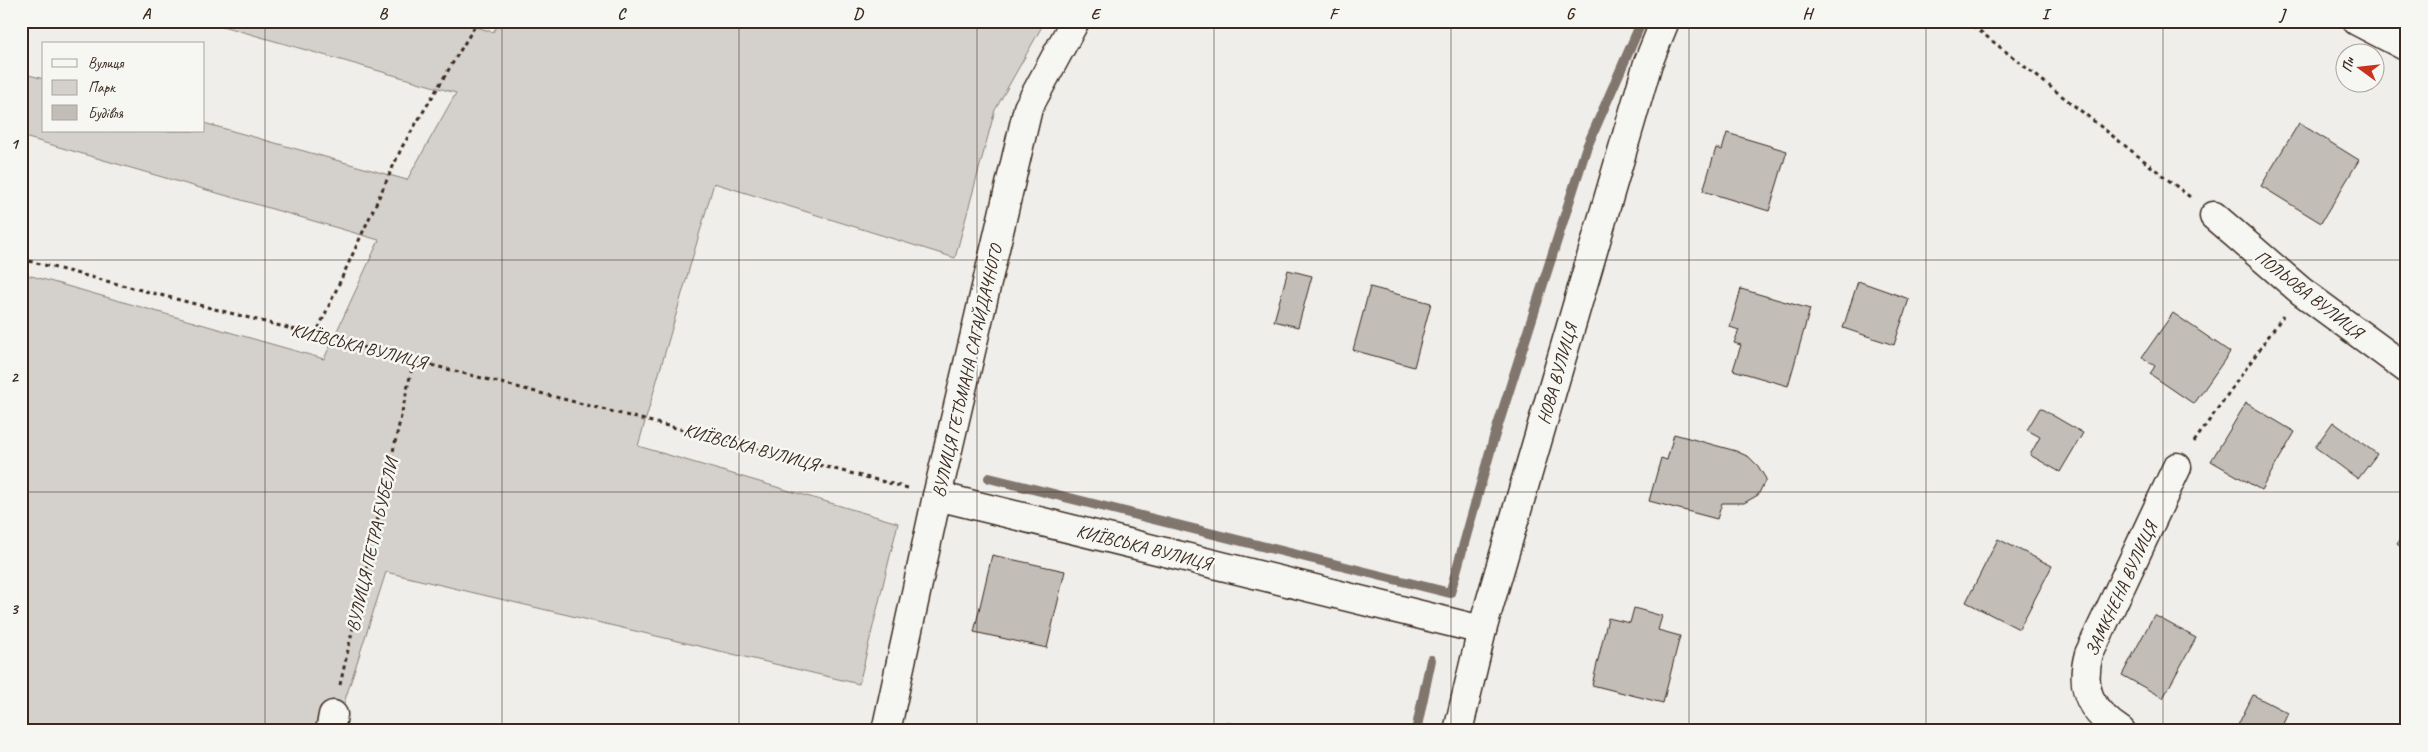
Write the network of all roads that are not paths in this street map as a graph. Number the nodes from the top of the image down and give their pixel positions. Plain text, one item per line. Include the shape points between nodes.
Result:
1 (1075, 21) edge
2 (1665, 21) edge
3 (2357, 21) edge
4 (2407, 47) edge
5 (2214, 216) road end
6 (2407, 369) edge
7 (2177, 467) road end
8 (938, 496) junction
9 (1482, 630) junction
10 (886, 731) edge
11 (1458, 731) edge
12 (2121, 731) edge

1 - 8 street, ВУЛИЦЯ ГЕТЬМАНА САГАЙДАЧНОГО via 1028,108
2 - 9 street, НОВА ВУЛИЦЯ via 1648,62
3 - 4 street
5 - 6 street, ПОЛЬОВА ВУЛИЦЯ via 2301,290
7 - 12 street, ЗАМКНЕНА ВУЛИЦЯ via 2089,654 2084,671 2087,696 2105,721
8 - 9 street, КИЇВСЬКА ВУЛИЦЯ
8 - 10 street, ВУЛИЦЯ ГЕТЬМАНА САГАЙДАЧНОГО
9 - 11 street, НОВА ВУЛИЦЯ

